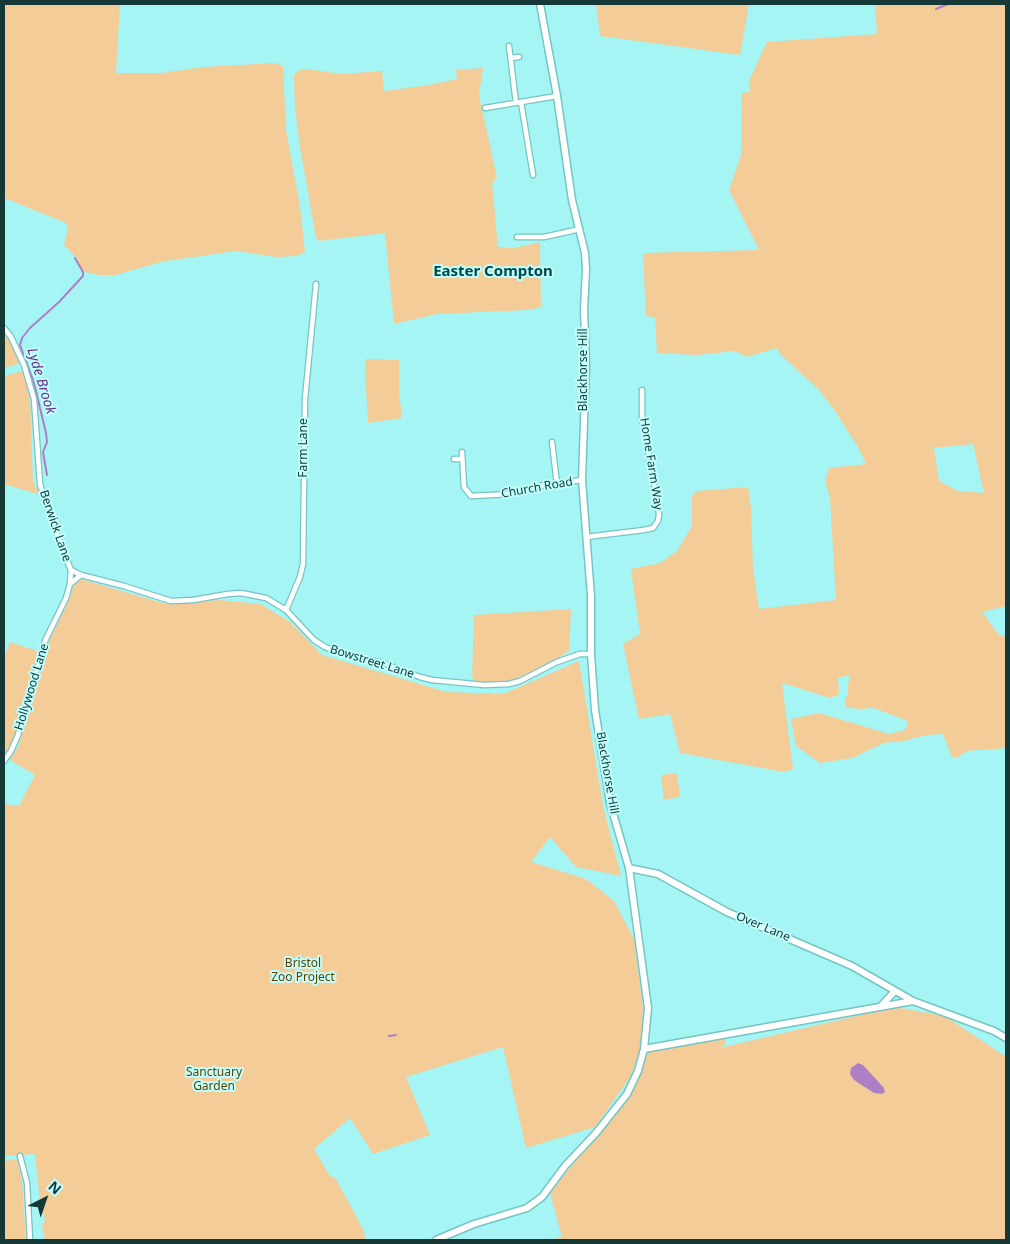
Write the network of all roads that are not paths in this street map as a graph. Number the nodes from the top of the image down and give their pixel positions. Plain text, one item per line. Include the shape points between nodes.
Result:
1 (540, 4) edge
2 (509, 46) dead end
3 (519, 57) dead end
4 (511, 58) junction
5 (557, 96) junction
6 (518, 103) junction
7 (486, 108) dead end
8 (532, 175) dead end
9 (580, 229) junction
10 (517, 237) dead end
11 (316, 284) dead end
12 (4, 328) edge
13 (642, 390) dead end
14 (552, 442) dead end
15 (462, 452) dead end
16 (454, 460) dead end
17 (462, 460) junction
18 (582, 480) junction
19 (557, 484) junction
20 (586, 537) junction
21 (71, 570) junction
22 (81, 576) junction
23 (70, 584) junction
24 (286, 610) junction
25 (591, 654) junction
26 (4, 761) edge
27 (629, 868) junction
28 (895, 991) junction
29 (913, 1001) junction
30 (881, 1006) junction
31 (1006, 1038) edge
32 (644, 1049) junction
33 (20, 1156) dead end
34 (30, 1240) edge
35 (436, 1240) edge

1 - 5 main road, Blackhorse Hill
2 - 4 street
3 - 4 street
4 - 6 street
5 - 6 street
5 - 9 main road, Blackhorse Hill via 572,200
6 - 7 street
6 - 8 street
9 - 10 street via 544,237
9 - 18 main road, Blackhorse Hill via 586,269
11 - 24 street, Farm Lane via 305,399 303,564
12 - 21 street, Berwick Lane via 24,366 34,399 40,484
13 - 20 street, Home Farm Way via 642,419 660,515 658,521 653,528
14 - 19 street
15 - 17 street, Church Road
16 - 17 street
17 - 19 street, Church Road via 464,487 471,496 511,494
18 - 19 street, Church Road
18 - 20 main road, Blackhorse Hill
20 - 25 main road, Blackhorse Hill
21 - 22 street, Berwick Lane
21 - 23 street, Hollywood Lane
22 - 23 street
22 - 24 street, Bowstreet Lane via 171,602 241,593 266,598
23 - 26 street, Hollywood Lane via 46,641 18,735
24 - 25 street, Bowstreet Lane via 325,647 432,680 509,684 557,662 580,654
25 - 27 main road, Blackhorse Hill via 595,710 610,803
27 - 28 main road, Over Lane via 658,874 727,912 852,966
27 - 32 main road, Blackhorse Hill via 648,1008
28 - 29 main road, Over Lane
28 - 30 main road
29 - 30 main road, Over Lane
29 - 31 main road, Over Lane
30 - 32 main road, Over Lane
32 - 35 main road, Blackhorse Hill via 638,1071 626,1094 542,1197 526,1208
33 - 34 street via 27,1184

